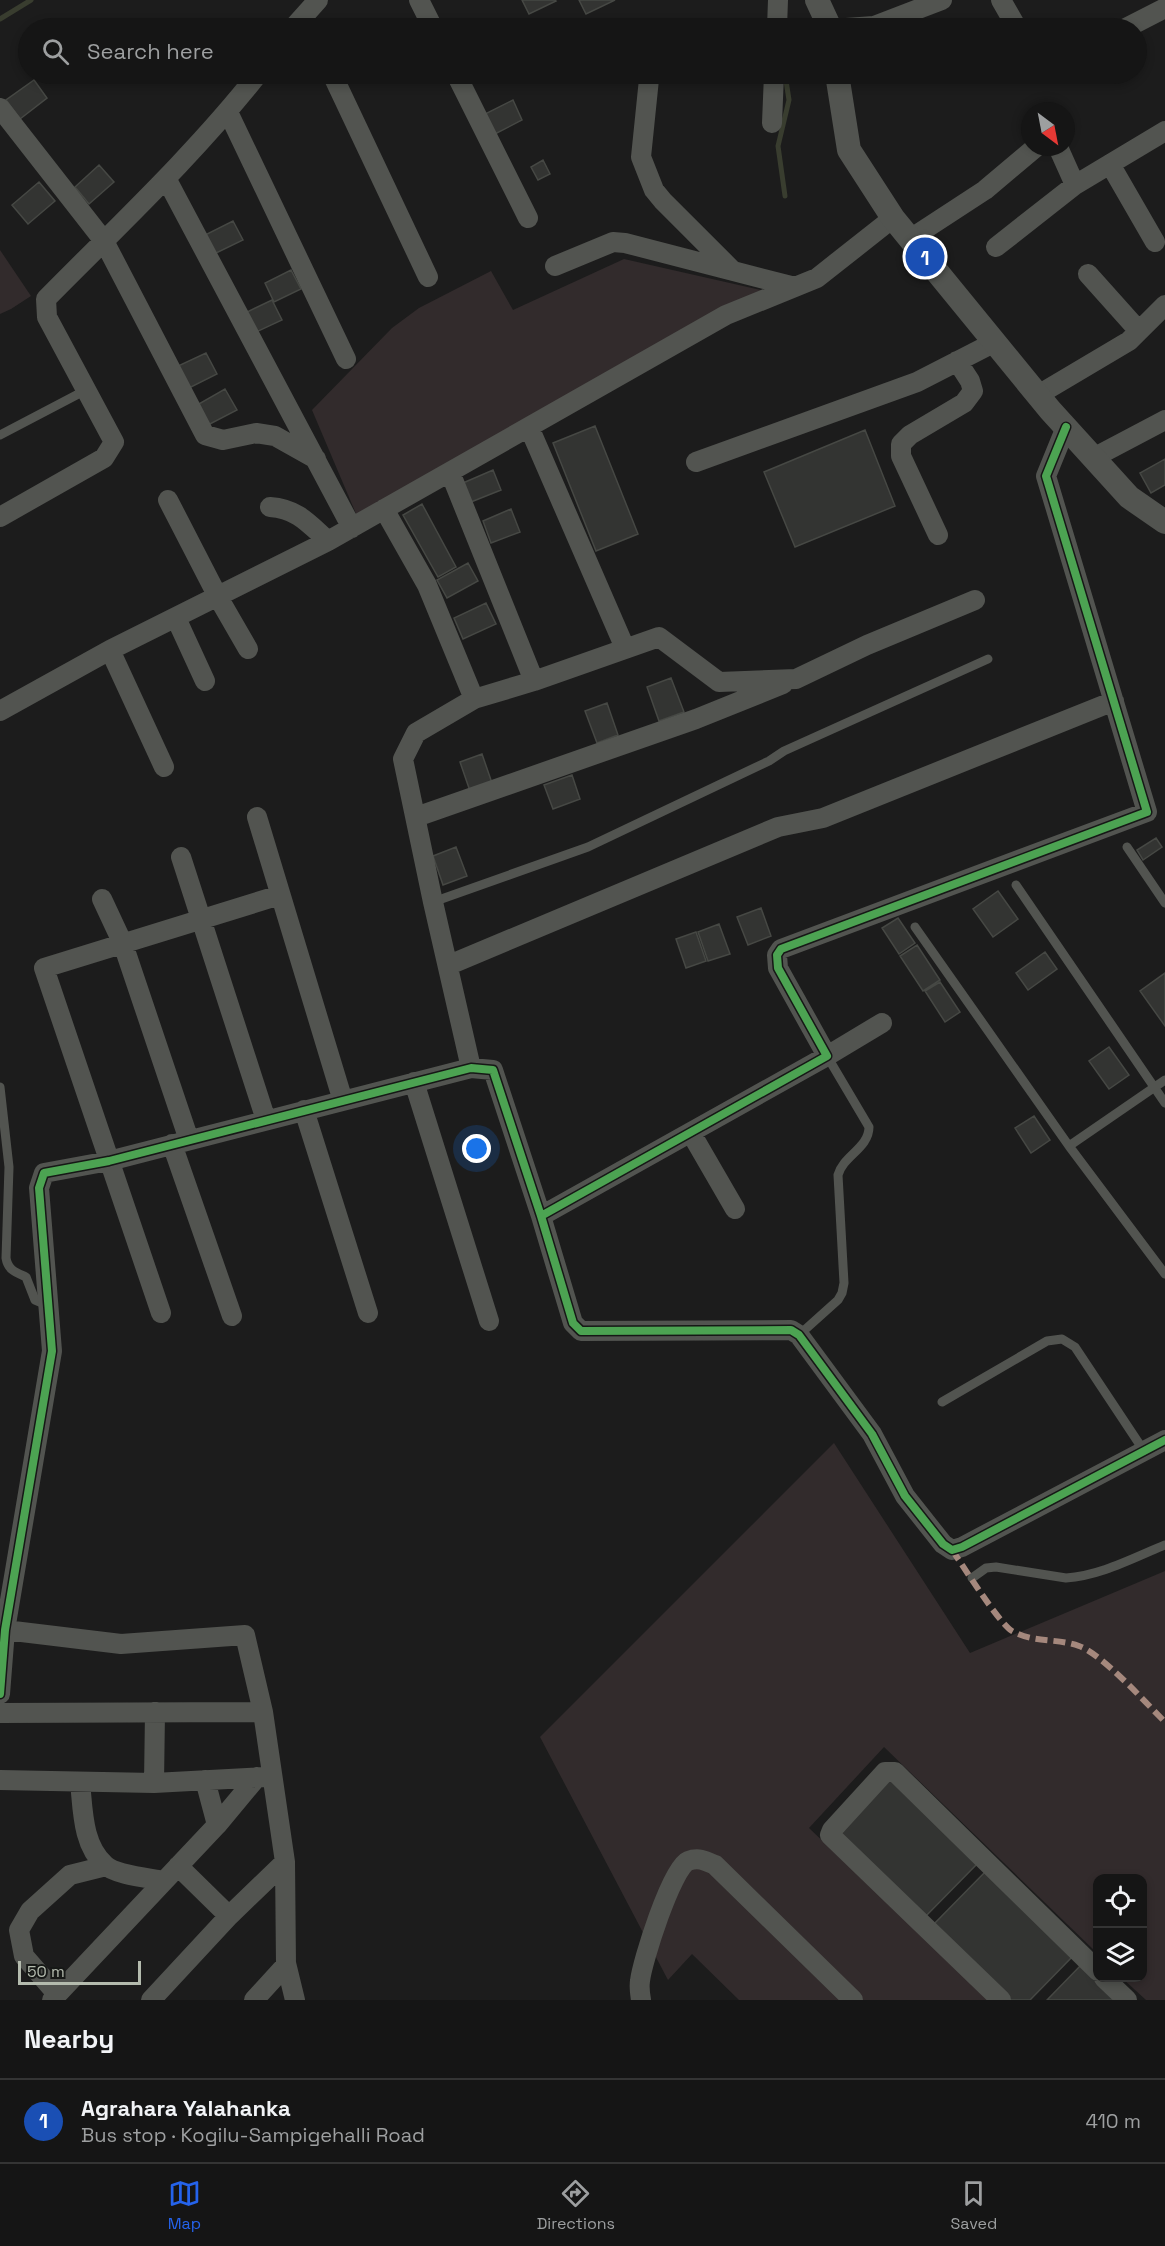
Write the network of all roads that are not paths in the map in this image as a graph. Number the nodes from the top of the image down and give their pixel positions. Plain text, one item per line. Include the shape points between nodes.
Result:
1 (318, 0) edge
2 (419, 0) edge
3 (778, 0) edge
4 (817, 0) edge
5 (942, 0) edge
6 (1001, 0) edge
7 (1160, 0) edge
8 (920, 4) edge
9 (1165, 8) edge
10 (307, 18) edge
11 (428, 18) edge
12 (777, 18) edge
13 (825, 18) edge
14 (891, 18) edge
15 (1011, 18) edge
16 (1146, 18) edge
17 (250, 84) edge
18 (337, 84) edge
19 (461, 84) edge
20 (648, 84) edge
21 (774, 84) edge
22 (839, 84) edge
23 (0, 108) edge
24 (228, 112) junction
25 (772, 123) dead end
26 (1165, 131) edge
27 (1025, 156) edge
28 (1062, 156) edge
29 (1110, 164) junction
30 (167, 180) junction
31 (1075, 184) junction
32 (528, 218) dead end
33 (893, 218) junction
34 (910, 239) junction
35 (104, 241) junction
36 (1155, 242) dead end
37 (996, 247) dead end
38 (555, 266) dead end
39 (733, 271) junction
40 (1088, 274) dead end
41 (428, 277) dead end
42 (795, 287) junction
43 (1165, 305) edge
44 (1139, 331) junction
45 (994, 342) junction
46 (346, 359) dead end
47 (957, 361) junction
48 (86, 390) junction
49 (1038, 395) junction
50 (1165, 420) edge
51 (529, 427) junction
52 (1066, 427) junction
53 (0, 435) edge
54 (1093, 458) junction
55 (316, 459) junction
56 (696, 462) dead end
57 (450, 472) junction
58 (168, 500) dead end
59 (270, 507) dead end
60 (384, 509) junction
61 (0, 518) edge
62 (1165, 522) edge
63 (352, 528) junction
64 (938, 535) dead end
65 (328, 541) junction
66 (218, 597) junction
67 (975, 600) dead end
68 (176, 618) junction
69 (625, 648) junction
70 (248, 649) dead end
71 (110, 651) junction
72 (988, 659) dead end
73 (796, 679) junction
74 (205, 681) dead end
75 (534, 681) junction
76 (474, 699) junction
77 (1114, 701) junction
78 (0, 711) edge
79 (164, 767) dead end
80 (256, 816) dead end
81 (416, 816) junction
82 (1127, 847) dead end
83 (181, 857) dead end
84 (1016, 885) dead end
85 (280, 895) junction
86 (102, 899) dead end
87 (433, 902) junction
88 (1165, 903) edge
89 (201, 920) junction
90 (915, 927) dead end
91 (123, 944) junction
92 (449, 965) junction
93 (882, 1023) dead end
94 (827, 1056) junction
95 (471, 1068) junction
96 (1165, 1080) edge
97 (414, 1082) junction
98 (0, 1087) edge
99 (1154, 1087) junction
100 (343, 1101) junction
101 (1165, 1103) edge
102 (304, 1110) junction
103 (266, 1120) junction
104 (691, 1133) junction
105 (181, 1142) junction
106 (1069, 1146) junction
107 (109, 1161) junction
108 (735, 1209) dead end
109 (541, 1216) junction
110 (1165, 1274) edge
111 (49, 1306) junction
112 (161, 1313) dead end
113 (368, 1313) dead end
114 (232, 1316) dead end
115 (489, 1321) dead end
116 (799, 1335) junction
117 (942, 1402) dead end
118 (1165, 1440) edge
119 (1144, 1451) junction
120 (1165, 1545) edge
121 (972, 1578) dead end
122 (5, 1630) junction
123 (0, 1694) edge
124 (155, 1712) junction
125 (263, 1712) junction
126 (0, 1713) edge
127 (265, 1777) junction
128 (0, 1780) edge
129 (206, 1780) junction
130 (80, 1782) junction
131 (154, 1783) junction
132 (217, 1825) junction
133 (285, 1862) junction
134 (106, 1866) junction
135 (178, 1866) junction
136 (164, 1881) junction
137 (229, 1916) junction
138 (286, 1964) junction
139 (1093, 1966) edge
140 (1109, 1982) edge
141 (54, 1997) edge
142 (151, 2000) edge
143 (254, 2000) edge
144 (295, 2000) edge
145 (641, 2000) edge
146 (853, 2000) edge
147 (1001, 2000) edge
148 (1127, 2000) edge

1 - 10 street
2 - 11 street
3 - 12 street
4 - 13 street
5 - 8 street
6 - 15 street
7 - 9 street
8 - 14 street
9 - 16 street
17 - 24 street
18 - 41 street
19 - 32 street
20 - 39 street via 641,156 654,190
21 - 25 street
22 - 33 street via 849,150
23 - 35 street
24 - 30 street
24 - 46 street
26 - 29 street
27 - 34 street via 985,190
28 - 31 street
29 - 31 street
29 - 36 street
30 - 35 street
30 - 55 street
31 - 37 street
33 - 34 street
33 - 42 street via 817,278
34 - 45 street
35 - 48 street via 46,299 47,317
35 - 55 street via 205,435 223,440 256,433 275,436
38 - 39 street via 613,242
39 - 42 street
40 - 44 street
42 - 51 street via 726,315
43 - 44 street
44 - 49 street
45 - 47 street
45 - 49 street
47 - 56 street via 917,382
47 - 64 street via 972,391 964,403 901,444 901,456
48 - 53 lane
48 - 61 street via 114,442 104,458
49 - 52 street
50 - 54 street
51 - 57 street
51 - 69 street
52 - 54 street
52 - 77 street via 1046,476
54 - 62 street via 1129,497
55 - 63 street
57 - 60 street
57 - 75 street
58 - 66 street
59 - 65 street via 298,514
60 - 63 street
60 - 76 street via 427,585
63 - 65 street
65 - 66 street
66 - 68 street
66 - 70 street
67 - 73 street
68 - 71 street
68 - 74 street
69 - 73 street via 658,636 719,682
69 - 75 street
71 - 78 street
71 - 79 street
72 - 87 lane via 784,751 588,847
73 - 81 street via 696,719
75 - 76 street
76 - 81 street via 416,734 403,759
77 - 92 street via 822,818 778,827
77 - 94 street via 1147,812 781,949 777,955 778,968
80 - 85 street
81 - 87 street
82 - 88 lane
83 - 89 street
84 - 99 lane
85 - 89 street
85 - 100 street
86 - 91 street
87 - 92 street
89 - 91 street
89 - 103 street
90 - 106 lane
91 - 105 street
91 - 107 street via 44,968
92 - 95 street
93 - 94 street
94 - 104 street
94 - 116 lane via 869,1127 869,1134 838,1175 843,1293
95 - 97 street
95 - 109 street via 493,1070
96 - 99 lane
97 - 100 street
97 - 115 street
98 - 111 lane via 9,1167 7,1267 26,1277 35,1300
99 - 101 lane
99 - 106 lane
100 - 102 street
102 - 103 street
102 - 113 street
103 - 105 street
104 - 108 street
104 - 109 street
105 - 107 street
105 - 114 street
106 - 110 lane
107 - 111 street via 44,1173 40,1180
107 - 112 street
109 - 116 street via 573,1323 581,1331 782,1329
111 - 122 street via 50,1364
116 - 119 street via 872,1434 905,1496 952,1550
117 - 119 lane via 1047,1341 1062,1339 1075,1347
118 - 119 street
120 - 121 lane via 1076,1578 996,1567 986,1568
122 - 123 street
122 - 125 street via 121,1644 244,1635
124 - 125 street
124 - 126 street
124 - 131 street
125 - 127 street
127 - 129 street
127 - 132 street
127 - 133 street
128 - 130 street
129 - 131 street
129 - 132 street
130 - 131 street
130 - 134 street via 85,1827
132 - 135 street
133 - 137 street
133 - 138 street
134 - 136 street
134 - 141 street via 70,1875 30,1911 19,1930 24,1956
135 - 136 street
135 - 137 street
136 - 141 street
137 - 142 street
138 - 143 street
138 - 144 street
139 - 147 street via 895,1772 885,1772 830,1835
140 - 148 street
145 - 146 street via 639,1982 650,1939 677,1871 686,1862 701,1859 715,1865

